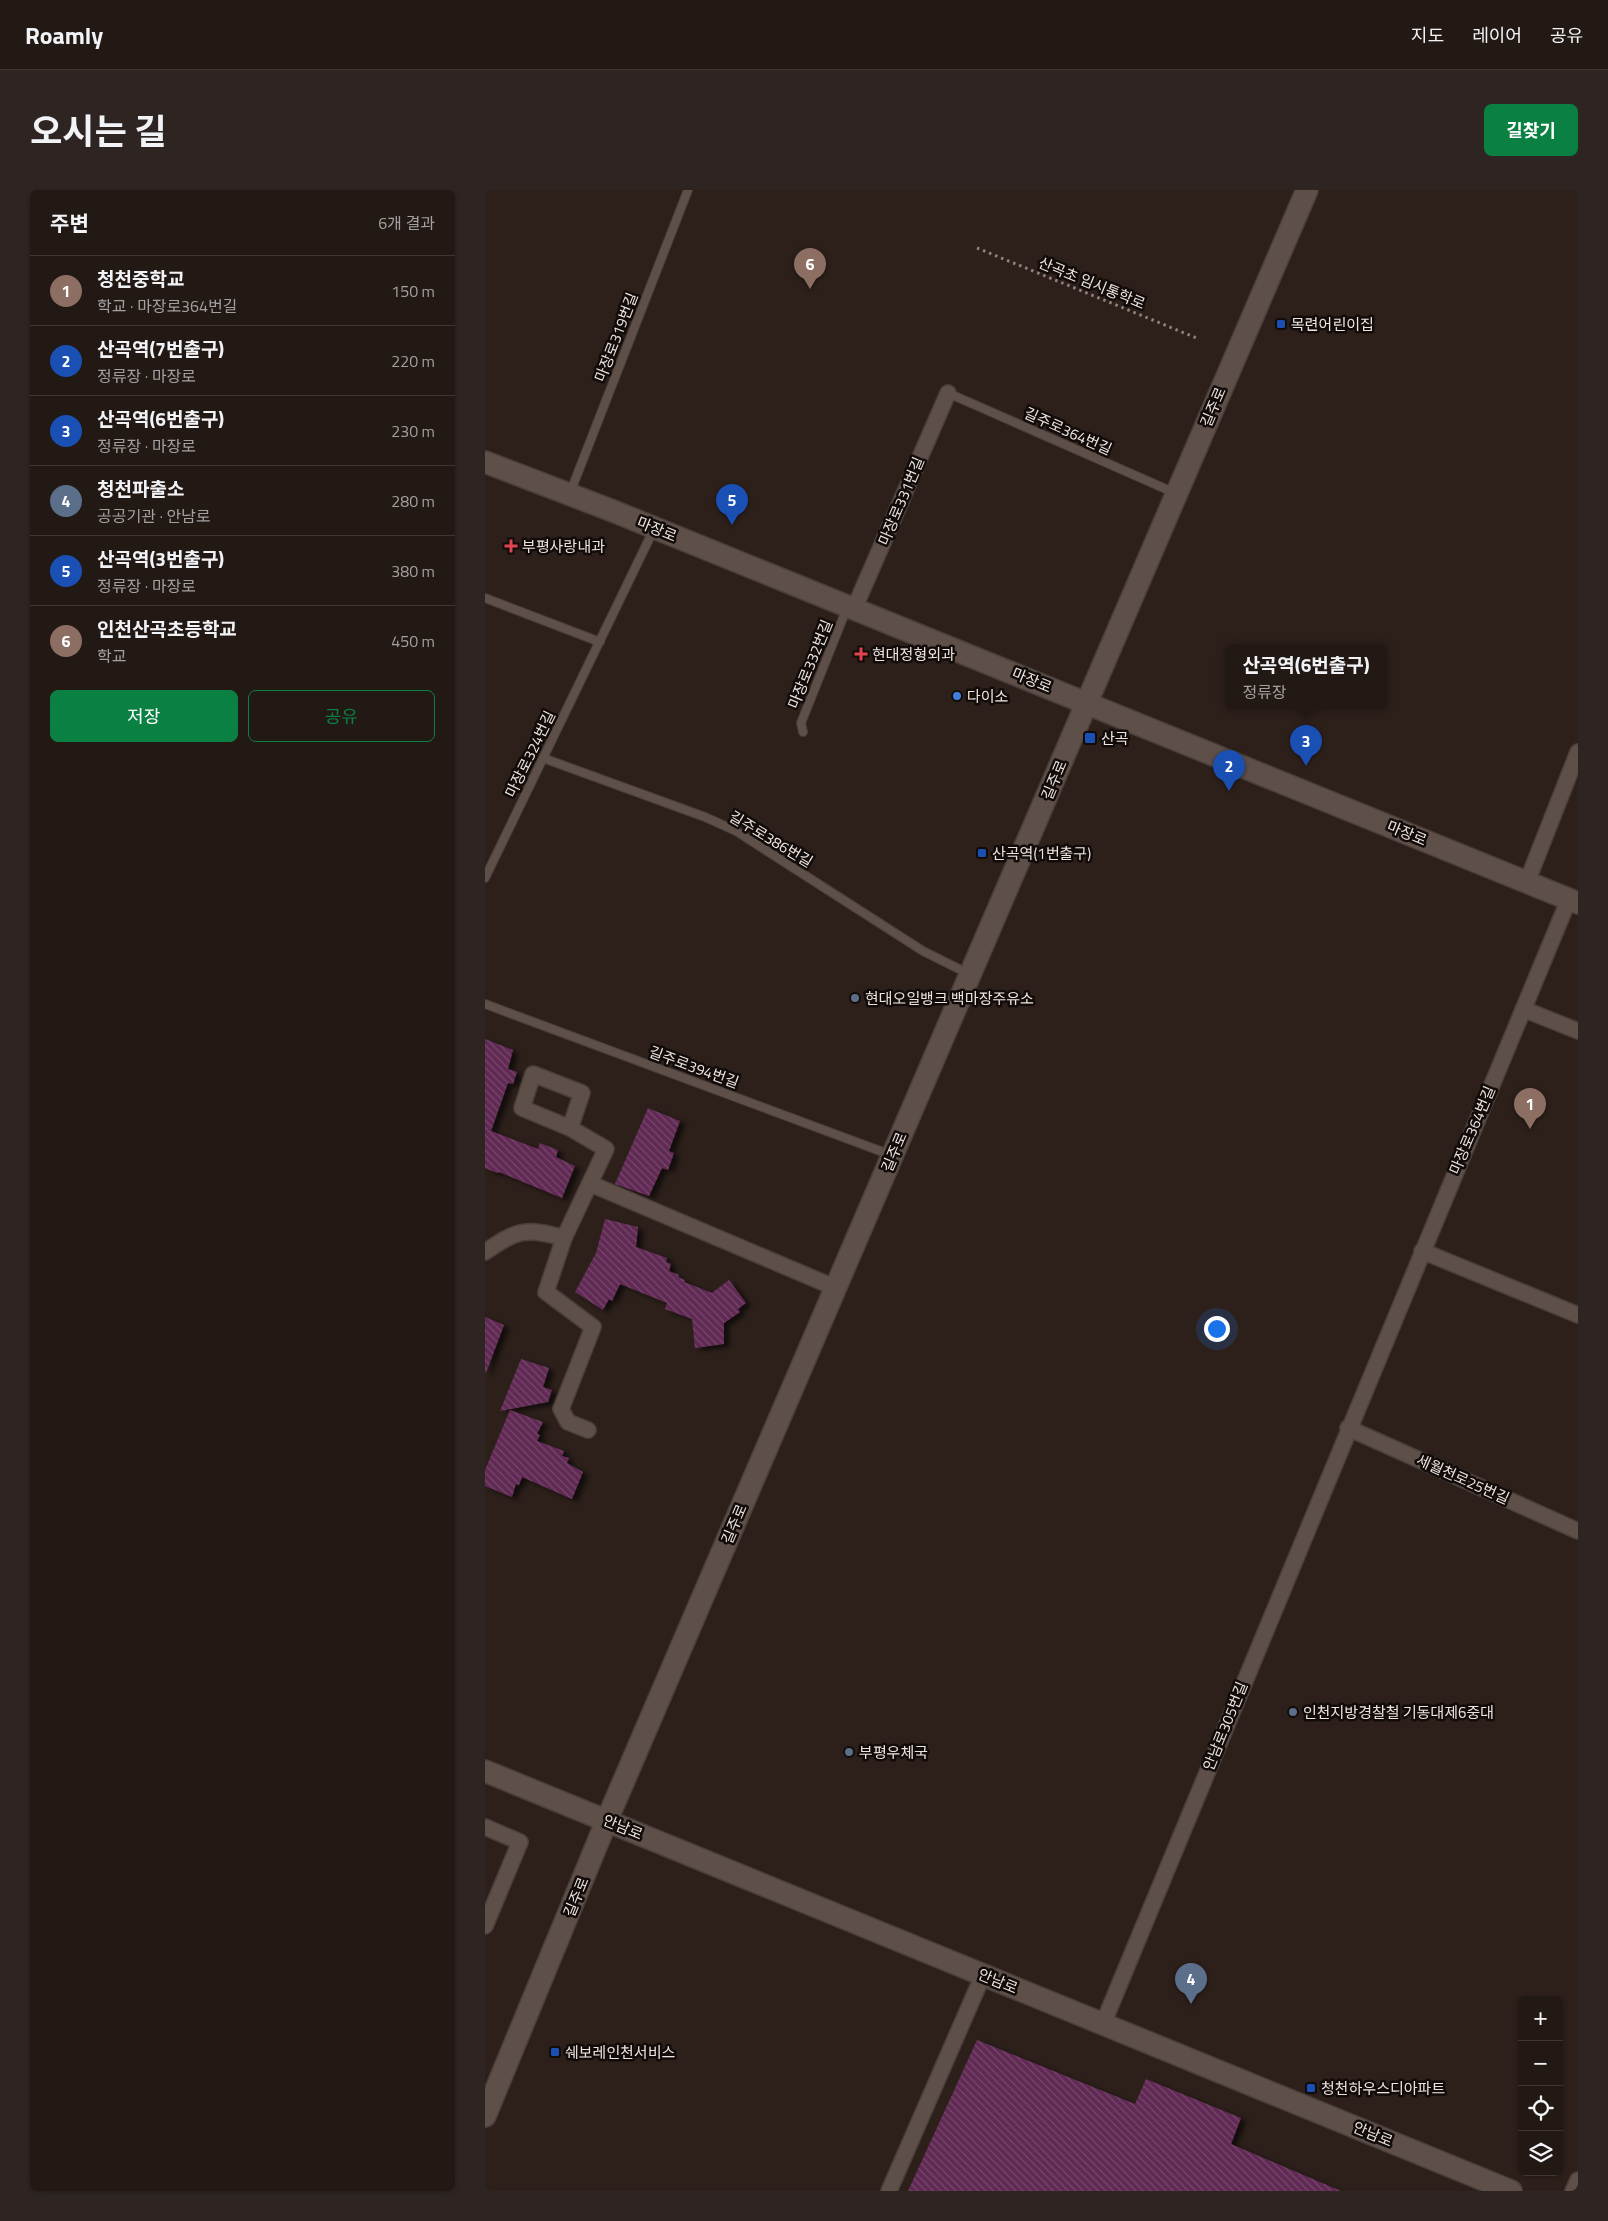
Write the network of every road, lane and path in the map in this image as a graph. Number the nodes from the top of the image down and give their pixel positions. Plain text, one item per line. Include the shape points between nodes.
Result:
1 (688, 190) edge
2 (1307, 190) edge
3 (977, 248) dead end
4 (1199, 339) dead end
5 (948, 393) joint
6 (485, 462) edge
7 (570, 494) junction
8 (1176, 494) junction
9 (655, 528) junction
10 (485, 598) edge
11 (851, 607) junction
12 (600, 642) junction
13 (1088, 702) junction
14 (803, 732) dead end
15 (1578, 752) edge
16 (543, 758) junction
17 (1575, 770) edge
18 (485, 878) edge
19 (1527, 882) junction
20 (1573, 901) edge
21 (971, 975) junction
22 (485, 1004) edge
23 (1523, 1009) junction
24 (1578, 1031) edge
25 (570, 1128) dead end
26 (893, 1155) junction
27 (591, 1184) junction
28 (564, 1238) junction
29 (485, 1252) edge
30 (1422, 1252) junction
31 (836, 1288) junction
32 (1578, 1315) edge
33 (1349, 1428) junction
34 (589, 1430) dead end
35 (1578, 1530) edge
36 (485, 1771) edge
37 (607, 1820) junction
38 (485, 1827) edge
39 (485, 1926) edge
40 (983, 1974) junction
41 (1103, 2024) junction
42 (485, 2116) edge
43 (1578, 2180) edge
44 (889, 2191) edge
45 (1511, 2191) edge
46 (1573, 2191) edge

1 - 7 lane, 마장로319번길
2 - 8 main road, 길주로
3 - 4 path, 산곡초 임시통학로
5 - 8 lane, 길주로364번길
5 - 11 street, 마장로331번길
6 - 7 main road, 마장로
7 - 9 main road, 마장로
8 - 13 main road, 길주로
9 - 11 main road, 마장로
9 - 12 lane, 마장로324번길
10 - 12 lane
11 - 13 main road, 마장로
11 - 14 lane, 마장로332번길 via 801,722
12 - 16 lane, 마장로324번길
13 - 19 main road, 마장로
13 - 21 main road, 길주로
15 - 17 street
16 - 18 lane, 마장로324번길
16 - 21 lane, 길주로386번길 via 705,817 736,832 923,951
17 - 19 street
19 - 20 main road, 마장로
20 - 23 street, 마장로364번길
21 - 26 main road, 길주로
22 - 26 lane, 길주로394번길
23 - 24 street
23 - 30 street, 마장로364번길
25 - 27 street via 606,1149
26 - 31 main road, 길주로
27 - 28 street
27 - 31 street
28 - 29 street via 519,1232
28 - 34 street via 545,1292 593,1327 561,1409 568,1422
30 - 32 street
30 - 33 street, 마장로364번길
31 - 37 main road, 길주로
33 - 35 street, 세월천로25번길
33 - 41 street, 안남로305번길
36 - 37 main road, 안남로
37 - 40 main road, 안남로
37 - 42 main road, 길주로
38 - 39 street via 519,1842
40 - 41 main road, 안남로
40 - 44 street
41 - 45 main road, 안남로
43 - 46 street

